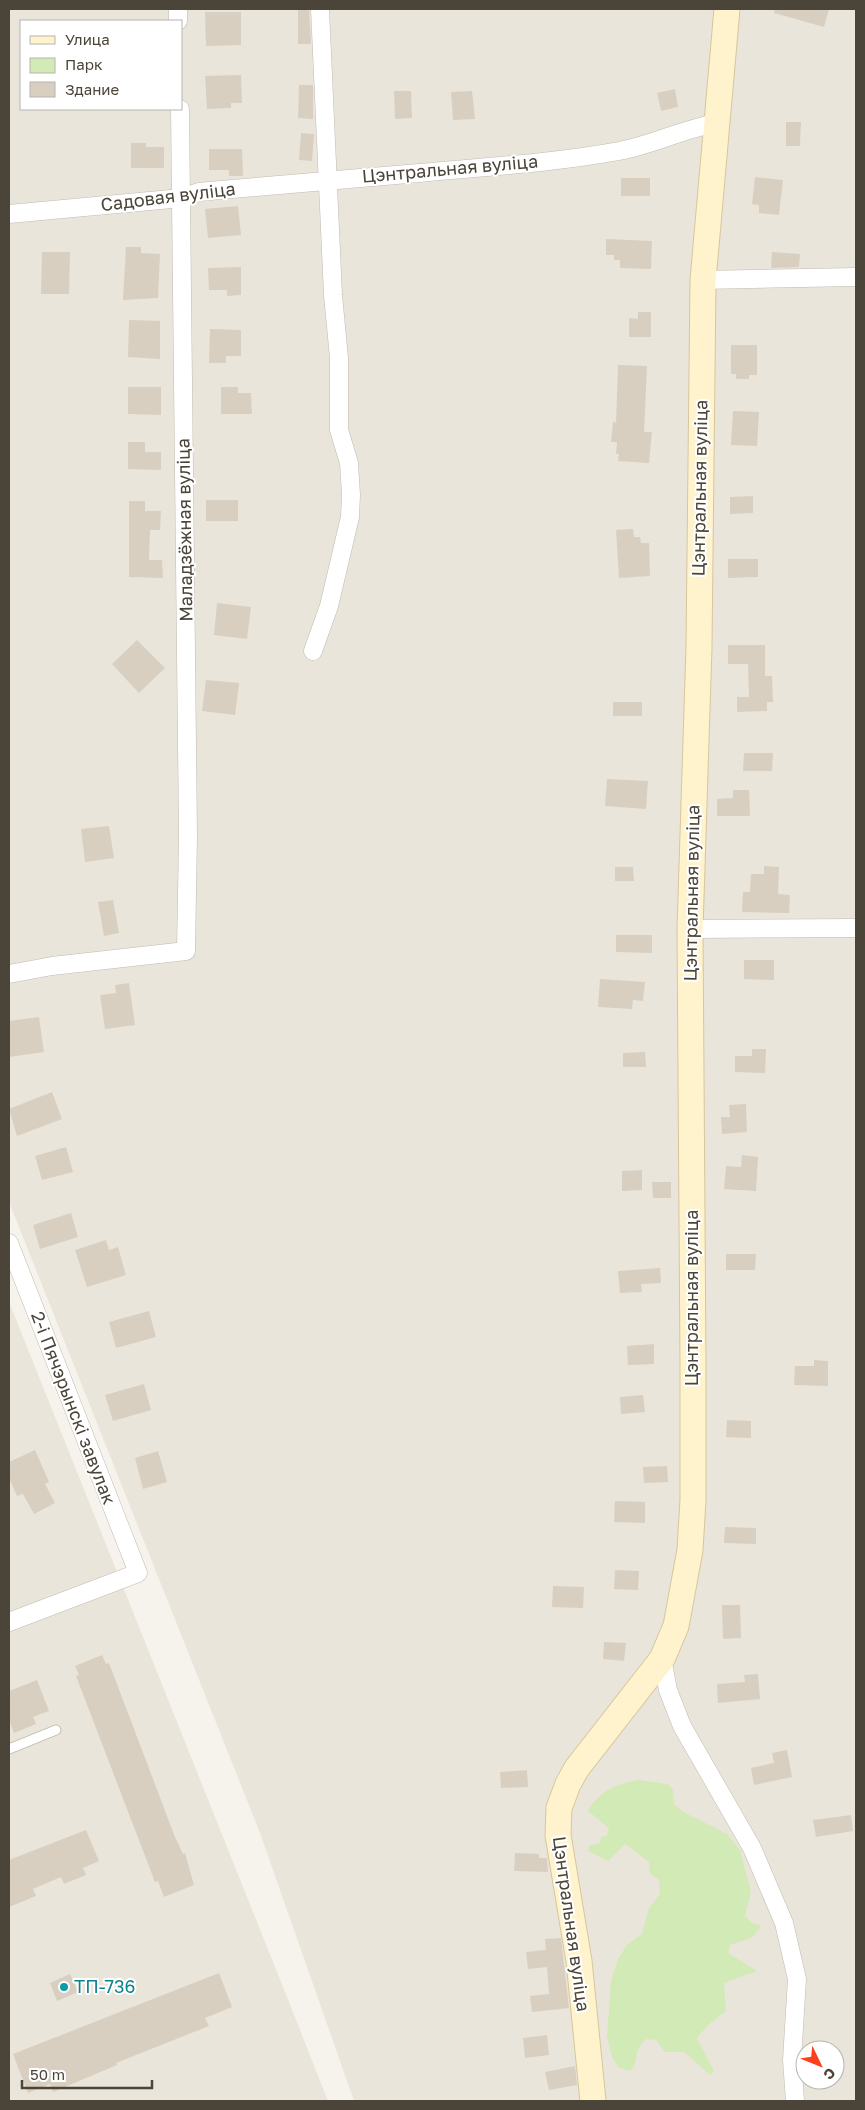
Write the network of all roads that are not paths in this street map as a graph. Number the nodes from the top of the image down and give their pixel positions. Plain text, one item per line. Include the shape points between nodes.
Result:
1 (320, 9) edge
2 (727, 9) edge
3 (180, 110) edge
4 (717, 123) junction
5 (328, 180) junction
6 (182, 198) junction
7 (9, 214) edge
8 (856, 277) edge
9 (702, 280) junction
10 (313, 651) dead end
11 (856, 928) edge
12 (690, 929) junction
13 (9, 974) edge
14 (9, 1243) edge
15 (9, 1622) edge
16 (662, 1659) junction
17 (56, 1730) dead end
18 (9, 1749) edge
19 (593, 2101) edge
20 (795, 2101) edge

1 - 5 street
2 - 4 street, Цэнтральная вуліца
3 - 6 street, Маладзёжная вуліца
4 - 5 street, Цэнтральная вуліца via 619,151 477,168
4 - 9 street, Цэнтральная вуліца
5 - 6 street, Садовая вуліца via 199,192
5 - 10 street via 339,358 339,430 349,463 351,495 350,517 329,606
6 - 7 street, Садовая вуліца
6 - 13 street, Маладзёжная вуліца via 188,825 186,951
8 - 9 street
9 - 12 street, Цэнтральная вуліца via 699,647
11 - 12 street
12 - 16 street, Цэнтральная вуліца via 692,1500 684,1593 676,1626
14 - 15 street, 2-і Пячэрынскі завулак via 138,1573
16 - 19 street, Цэнтральная вуліца via 577,1768 559,1808 558,1835 579,1961
16 - 20 street via 668,1690 682,1726 752,1848 784,1923 797,1979 792,2060
17 - 18 lane

